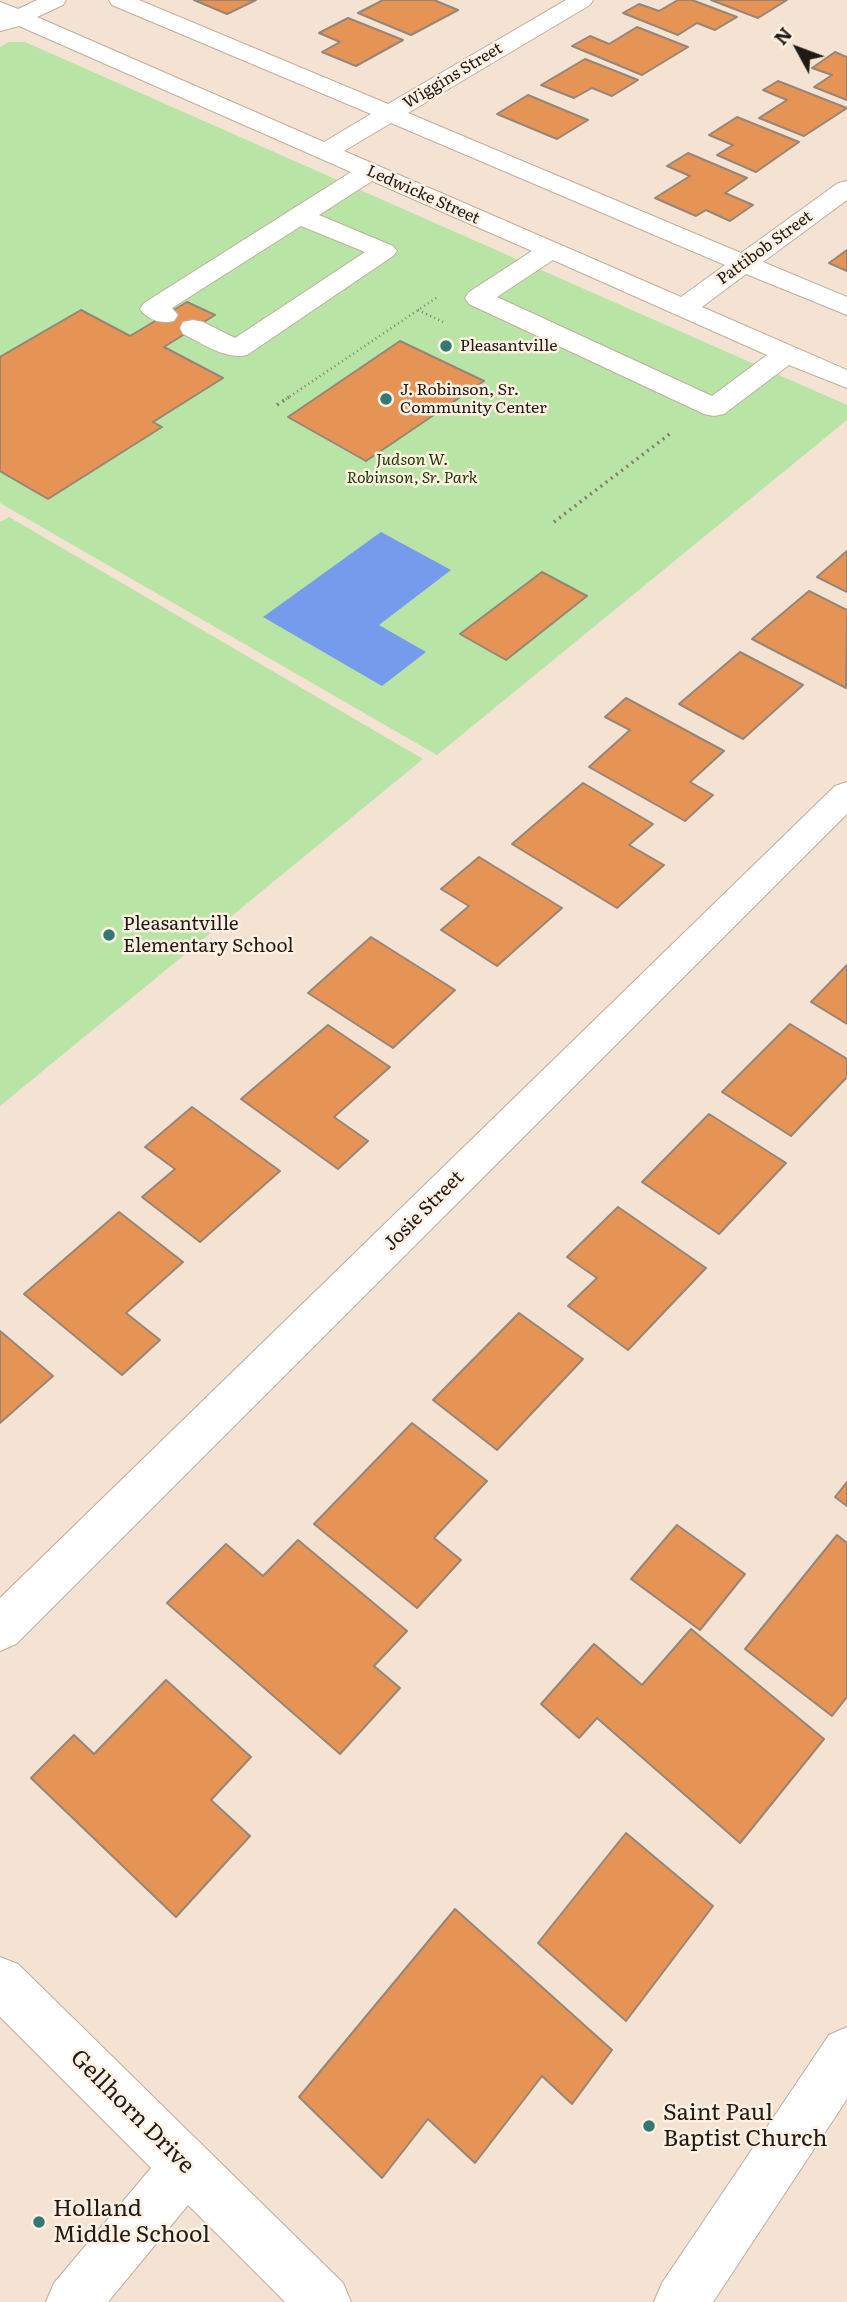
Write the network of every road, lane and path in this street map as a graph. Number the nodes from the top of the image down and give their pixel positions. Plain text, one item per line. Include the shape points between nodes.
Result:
1 (55, 0) edge
2 (120, 0) edge
3 (582, 0) edge
4 (6, 17) edge
5 (389, 114) junction
6 (324, 152) junction
7 (370, 172) junction
8 (847, 188) edge
9 (300, 216) junction
10 (551, 250) junction
11 (744, 264) junction
12 (447, 291) dead end
13 (847, 307) edge
14 (683, 308) junction
15 (165, 315) dead end
16 (193, 328) dead end
17 (786, 354) junction
18 (847, 380) edge
19 (277, 405) dead end
20 (674, 431) dead end
21 (554, 522) dead end
22 (847, 793) edge
23 (0, 1629) edge
24 (0, 1982) edge
25 (847, 2053) edge
26 (187, 2166) junction
27 (74, 2302) edge
28 (324, 2302) edge
29 (681, 2302) edge

1 - 4 street
2 - 5 street
3 - 5 street, Wiggins Street
4 - 6 street, Ledwicke Street
5 - 6 street, Wiggins Street
5 - 11 street
6 - 7 street, Ledwicke Street
7 - 9 street
7 - 10 street, Ledwicke Street
8 - 11 street, Pattibob Street
9 - 15 street via 153,309
9 - 16 street via 384,251 237,349
10 - 14 street, Ledwicke Street
10 - 17 street via 478,298 714,408
11 - 13 street
11 - 14 street, Pattibob Street
12 - 19 path
14 - 17 street, Ledwicke Street
17 - 18 street, Ledwicke Street
20 - 21 path
22 - 23 street, Josie Street
24 - 26 street, Gellhorn Drive
25 - 29 street
26 - 27 street
26 - 28 street, Gellhorn Drive

